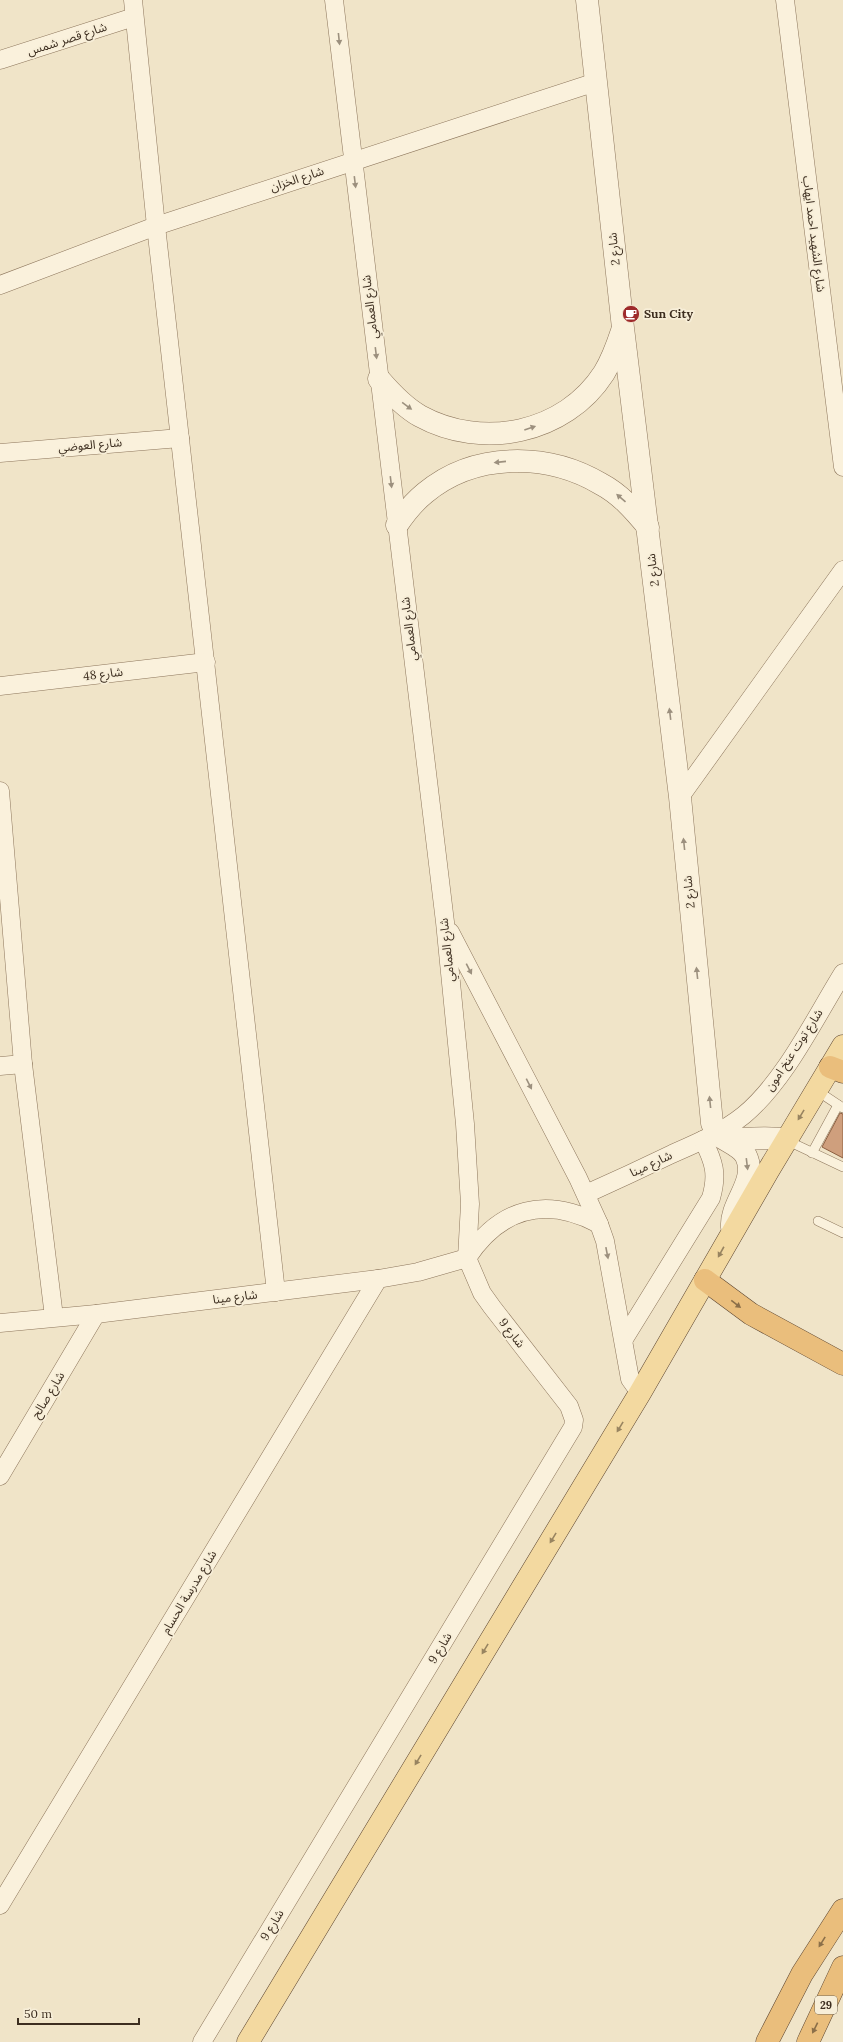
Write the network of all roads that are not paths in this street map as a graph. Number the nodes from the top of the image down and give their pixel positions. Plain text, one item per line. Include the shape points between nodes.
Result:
1 (334, 0) edge
2 (587, 0) edge
3 (786, 0) edge
4 (133, 8) edge
5 (0, 60) edge
6 (596, 82) junction
7 (352, 160) junction
8 (156, 226) junction
9 (0, 285) edge
10 (622, 328) junction
11 (379, 379) junction
12 (180, 438) junction
13 (0, 453) edge
14 (843, 467) edge
15 (397, 525) junction
16 (648, 527) junction
17 (843, 570) edge
18 (206, 662) junction
19 (0, 686) edge
20 (0, 791) edge
21 (680, 797) junction
22 (2, 839) edge
23 (4, 884) edge
24 (445, 922) junction
25 (843, 973) edge
26 (843, 1046) edge
27 (23, 1064) junction
28 (0, 1066) edge
29 (836, 1069) edge
30 (816, 1090) junction
31 (841, 1106) edge
32 (714, 1137) junction
33 (786, 1140) junction
34 (812, 1153) junction
35 (841, 1163) edge
36 (586, 1194) junction
37 (818, 1221) dead end
38 (599, 1224) junction
39 (733, 1231) junction
40 (842, 1231) edge
41 (467, 1258) junction
42 (378, 1279) junction
43 (705, 1280) junction
44 (276, 1292) junction
45 (96, 1314) junction
46 (54, 1317) junction
47 (0, 1323) edge
48 (624, 1339) junction
49 (843, 1364) edge
50 (640, 1393) junction
51 (0, 1476) edge
52 (0, 1905) edge
53 (843, 1910) edge
54 (843, 1967) edge
55 (202, 2042) edge
56 (248, 2042) edge
57 (766, 2042) edge
58 (808, 2042) edge

1 -> 7 street, شارع العمامي
2 - 6 street, شارع 2
3 - 14 street, شارع الشهيد احمد ايهاب
4 - 5 street, شارع قصر شمس
4 - 8 street
6 - 7 street, شارع الخزان
6 - 10 street, شارع 2
7 - 8 street, شارع الخزان
7 -> 11 street, شارع العمامي
8 - 9 street, شارع الخزان
8 - 12 street
11 -> 10 street via 397,399 419,415 444,427 484,434 524,430 569,409 588,393 604,373 615,351
10 - 16 street, شارع 2
11 -> 15 street, شارع العمامي
12 - 13 street, شارع العوضي
12 - 18 street
16 -> 15 street via 634,510 602,484 564,467 523,461 481,465 461,471 425,493
15 - 24 street, شارع العمامي
21 -> 16 street, شارع 2
17 - 21 street
18 - 19 street, شارع 48
18 - 44 street
20 - 22 street
32 -> 21 street, شارع 2
22 - 23 street
23 - 27 street
24 -> 36 street
24 - 41 street, شارع العمامي via 465,1124 470,1204
25 - 32 street, شارع توت عنخ امون via 786,1067 767,1092 745,1114
26 - 29 main road
27 - 28 street
27 - 46 street
29 - 30 main road
30 - 31 lane
30 -> 33 main road
31 - 34 lane
32 - 33 street
32 - 36 street, شارع مينا
32 -> 39 street via 746,1155 747,1182 733,1210
32 - 48 street via 715,1185 711,1198
33 - 34 lane
33 - 39 main road
34 - 35 lane via 828,1155
36 - 38 street
37 - 40 lane
38 - 41 street via 563,1210 525,1212 507,1218 491,1229
38 -> 48 street via 605,1241
39 -> 43 main road
41 - 42 street, شارع مينا via 418,1272
41 - 55 street, شارع 9 via 482,1293 569,1406 574,1420 573,1427
42 - 44 street, شارع مينا
42 - 52 street, شارع مدرسة الحسام
43 -> 49 highway via 747,1312
43 - 50 main road
44 - 45 street, شارع مينا
45 - 46 street, شارع مينا
45 - 51 street, شارع صالح
46 - 47 street, شارع مينا
48 - 50 street via 630,1379
50 -> 56 main road
53 -> 57 highway via 802,1974
54 -> 58 highway, 29

